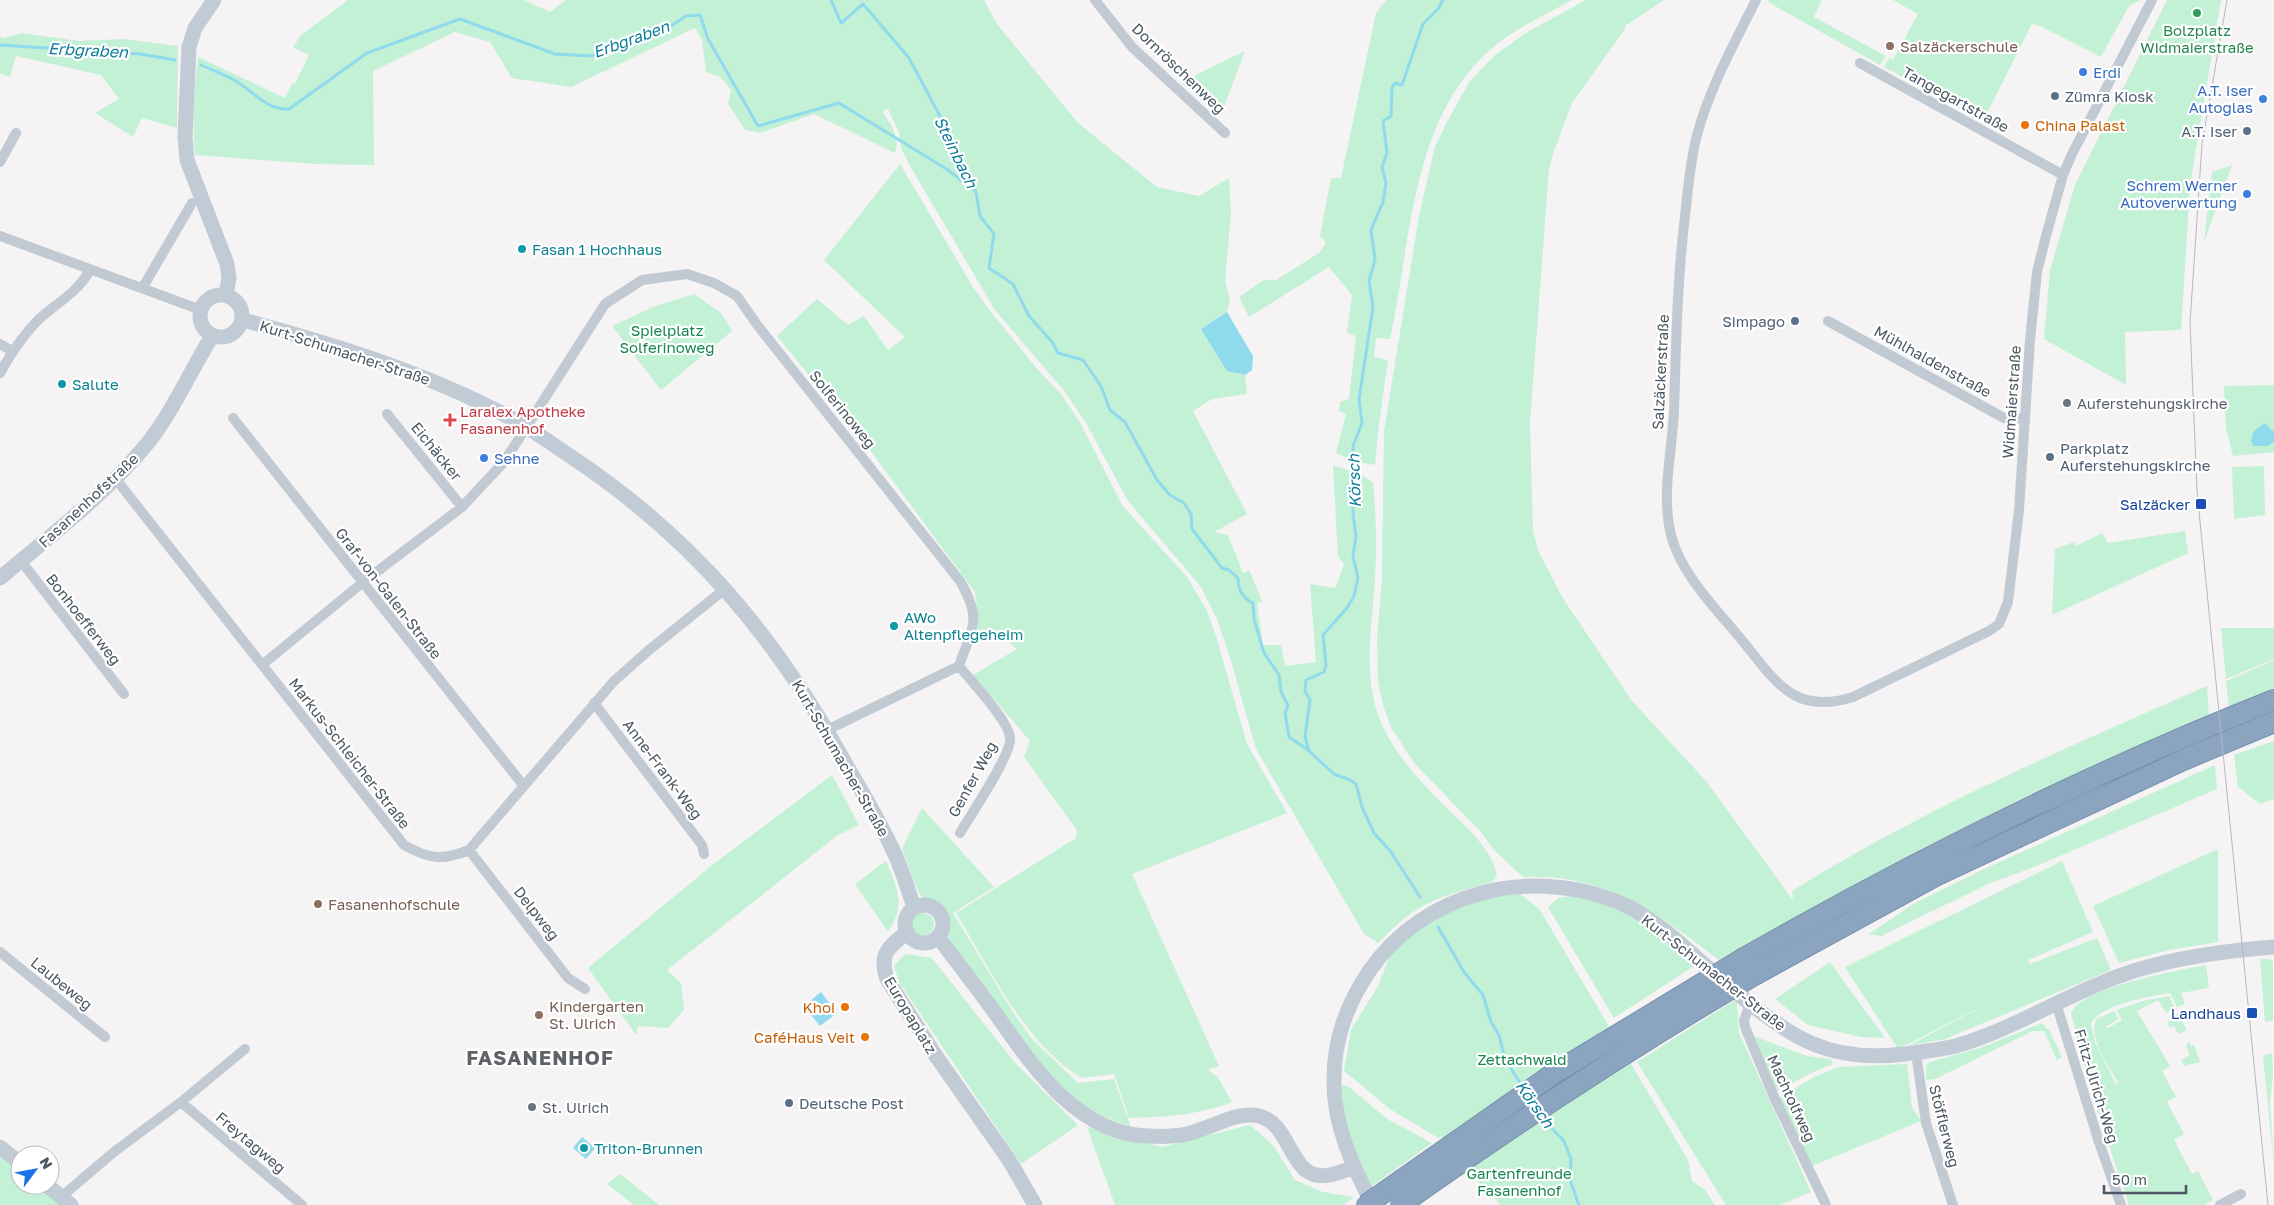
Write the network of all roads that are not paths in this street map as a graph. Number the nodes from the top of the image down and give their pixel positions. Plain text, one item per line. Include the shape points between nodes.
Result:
1 (214, 0) edge
2 (1095, 0) edge
3 (1756, 0) edge
4 (2152, 0) edge
5 (1860, 63) dead end
6 (16, 133) dead end
7 (1225, 133) dead end
8 (0, 162) edge
9 (2063, 175) junction
10 (192, 203) dead end
11 (0, 236) edge
12 (90, 270) junction
13 (143, 287) junction
14 (226, 296) junction
15 (201, 310) junction
16 (243, 320) junction
17 (1828, 321) dead end
18 (212, 336) junction
19 (0, 344) edge
20 (12, 350) junction
21 (0, 373) edge
22 (387, 414) dead end
23 (232, 418) dead end
24 (2025, 419) junction
25 (526, 427) junction
26 (115, 478) junction
27 (462, 507) junction
28 (21, 561) junction
29 (0, 578) edge
30 (362, 583) junction
31 (725, 589) junction
32 (262, 665) junction
33 (960, 666) junction
34 (124, 694) dead end
35 (2274, 700) edge
36 (594, 703) junction
37 (1813, 703) joint
38 (2274, 722) edge
39 (827, 730) junction
40 (523, 785) junction
41 (960, 833) dead end
42 (469, 850) junction
43 (704, 854) dead end
44 (914, 907) junction
45 (906, 933) junction
46 (938, 937) junction
47 (2274, 947) edge
48 (0, 952) edge
49 (586, 989) dead end
50 (1751, 1002) junction
51 (2056, 1003) junction
52 (105, 1037) dead end
53 (245, 1049) dead end
54 (1916, 1053) junction
55 (180, 1102) junction
56 (0, 1147) edge
57 (10, 1155) edge
58 (1354, 1167) junction
59 (2241, 1194) dead end
60 (66, 1201) edge
61 (302, 1205) edge
62 (1035, 1205) edge
63 (1366, 1205) edge
64 (1373, 1205) edge
65 (1400, 1205) edge
66 (1826, 1205) edge
67 (1953, 1205) edge
68 (2121, 1205) edge
69 (2220, 1205) edge

1 - 14 street via 195,28 189,47 185,137 187,160 227,264
2 - 7 street, Dornröschenweg via 1145,60
3 - 37 street, Salzäckerstraße via 1704,110 1692,158 1683,233 1668,516 1678,556 1702,591 1774,680 1797,698
4 - 9 street, Widmaierstraße
5 - 9 street, Tangegartstraße
6 - 8 street
9 - 24 street, Widmaierstraße via 2037,272
10 - 13 street
11 - 12 street
12 - 13 street
12 - 20 street via 75,291 39,320
13 - 15 street
14 - 15 street via 214,296
14 - 16 street via 237,302
15 - 18 street via 202,325
16 - 18 street via 231,335 225,338
16 - 25 street, Kurt-Schumacher-Straße via 382,361 438,383
17 - 24 street, Mühlhaldenstraße via 2004,418
18 - 26 street, Fasanenhofstraße via 165,419
19 - 20 street
20 - 21 street
22 - 27 street, Eichäcker
23 - 30 street, Graf-von-Galen-Straße
24 - 37 street, Widmaierstraße via 2015,553 2008,602 1999,624 1853,698
25 - 27 street, Solferinoweg via 504,462
25 - 31 street, Kurt-Schumacher-Straße via 596,473 662,525
25 - 33 street, Solferinoweg via 605,304 642,280 687,274 737,296 960,581 971,602 974,618
26 - 28 street, Fasanenhofstraße
26 - 32 street, Markus-Schleicher-Straße
27 - 30 street, Solferinoweg
28 - 29 street, Fasanenhofstraße
28 - 34 street, Bonhoefferweg
30 - 32 street, Solferinoweg
30 - 40 street, Graf-von-Galen-Straße
31 - 36 street, Markus-Schleicher-Straße via 649,650
31 - 39 street, Kurt-Schumacher-Straße via 791,672
32 - 42 street, Markus-Schleicher-Straße via 404,845 436,858 452,857
33 - 39 street
33 - 41 street, Genfer Weg via 1005,724 1011,739 1003,759
35 - 63 highway, bridge via 2141,756 2001,822 1746,956 1553,1074
36 - 40 street, Markus-Schleicher-Straße
36 - 43 street, Anne-Frank-Weg via 702,845
38 - 65 highway, bridge via 2174,764 1936,876 1756,974 1572,1087
39 - 44 street, Kurt-Schumacher-Straße via 892,847
40 - 42 street, Markus-Schleicher-Straße
42 - 49 street, Delpweg via 568,978
44 - 45 street via 905,918
44 - 46 street via 923,905 939,912 942,929
45 - 46 street via 921,944
45 - 62 street, Europaplatz via 885,953 885,972 906,1010 1009,1160
46 - 58 street via 1033,1066 1063,1098 1090,1118 1117,1130 1173,1137 1230,1119 1256,1116 1267,1119 1282,1132 1306,1172 1328,1176
47 - 51 street, Kurt-Schumacher-Straße via 2160,964 2119,976
48 - 52 street, Laubeweg
50 - 54 street, Kurt-Schumacher-Straße via 1791,1032 1826,1048 1859,1056
50 - 58 street, Kurt-Schumacher-Straße via 1668,932 1614,900 1543,885 1507,886 1465,898 1421,919 1398,938 1356,991 1342,1020 1335,1061 1335,1102
50 - 66 street, Machtolfweg via 1744,1020 1745,1027 1774,1097
51 - 54 street, Kurt-Schumacher-Straße via 1977,1039
51 - 68 street, Fritz-Ulrich-Weg
53 - 55 street
54 - 67 street, Stöfflerweg via 1926,1123
55 - 60 street via 114,1152
55 - 61 street, Freytagweg
56 - 57 street
58 - 64 street, Kurt-Schumacher-Straße
59 - 69 street

